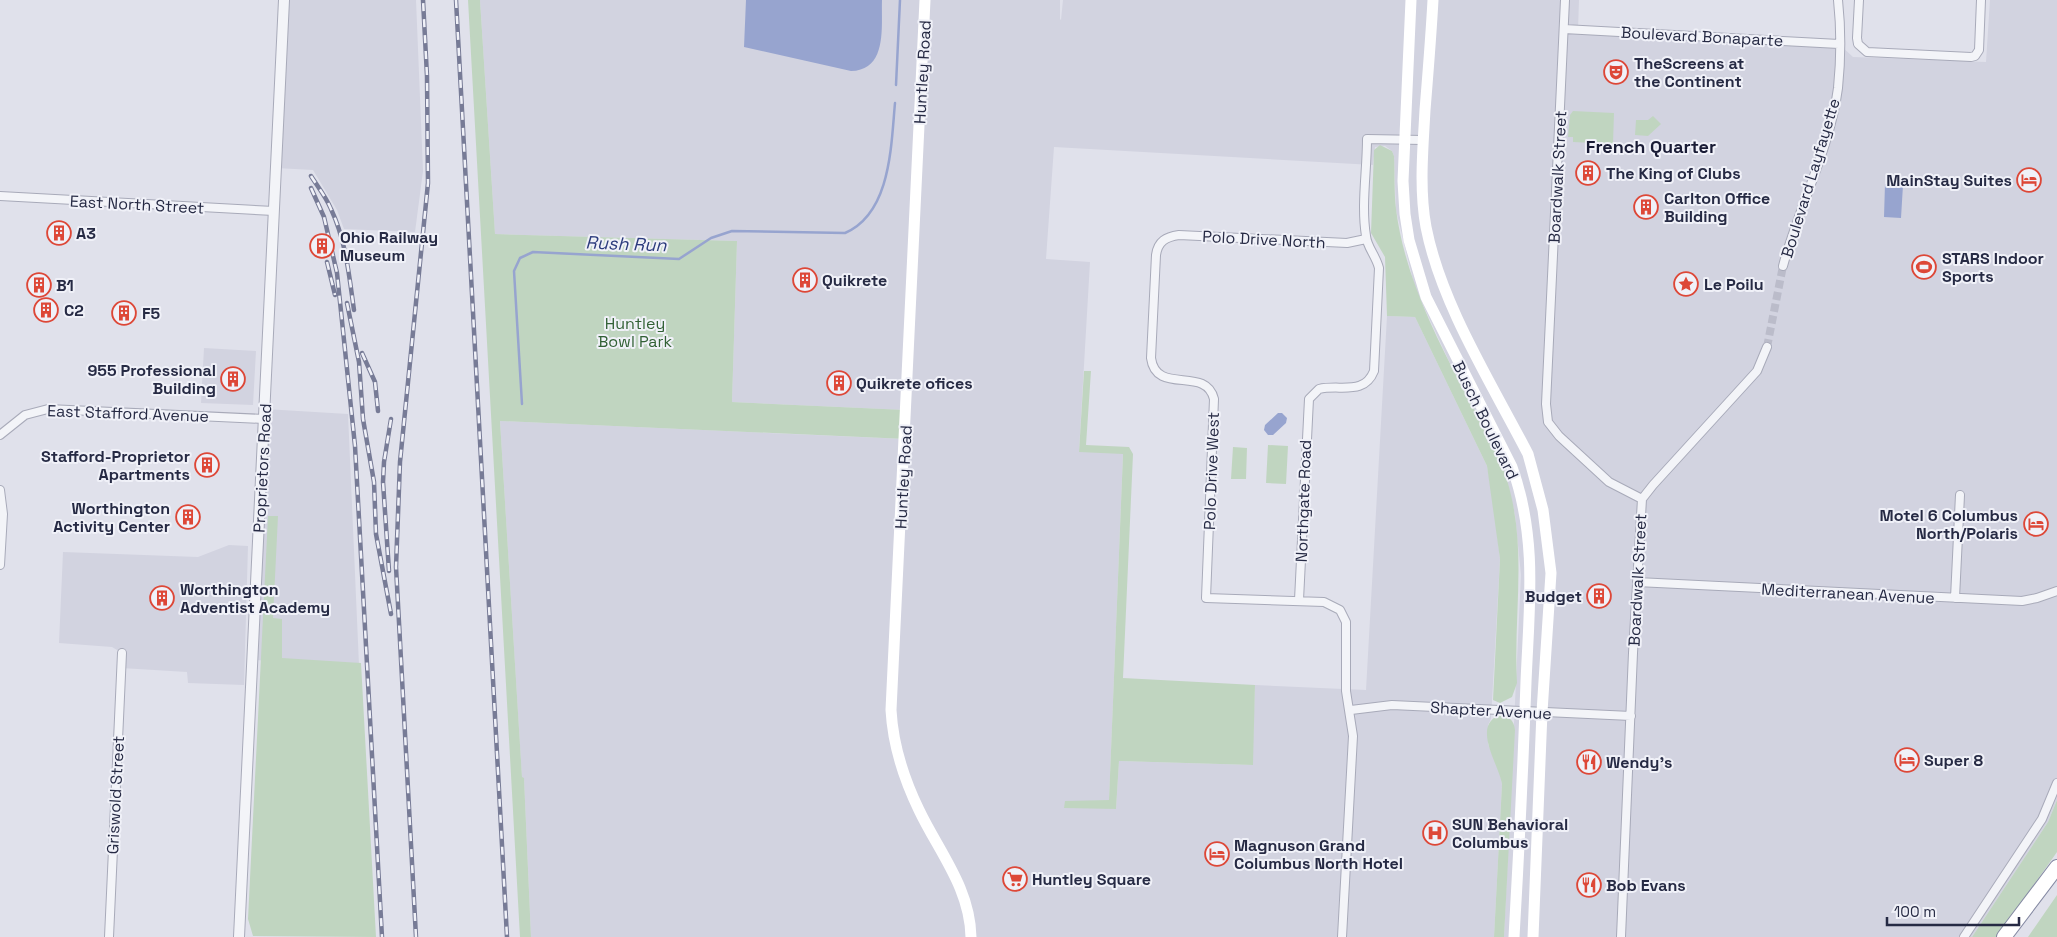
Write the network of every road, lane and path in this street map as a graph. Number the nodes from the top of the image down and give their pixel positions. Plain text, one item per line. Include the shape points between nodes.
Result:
1 (284, 0) edge
2 (925, 0) edge
3 (1411, 0) edge
4 (1433, 0) edge
5 (1565, 0) edge
6 (1838, 0) edge
7 (1859, 0) edge
8 (1981, 0) edge
9 (1564, 29) junction
10 (1839, 44) junction
11 (1404, 140) junction
12 (1423, 140) junction
13 (0, 196) edge
14 (274, 211) junction
15 (1366, 239) junction
16 (1163, 240) joint
17 (1783, 266) tunnel mouth
18 (1767, 347) tunnel mouth
19 (264, 419) junction
20 (0, 435) edge
21 (0, 490) edge
22 (1960, 495) dead end
23 (1642, 499) junction
24 (0, 565) edge
25 (1636, 582) junction
26 (2057, 591) edge
27 (1955, 598) junction
28 (1299, 600) junction
29 (122, 653) dead end
30 (1351, 710) junction
31 (1525, 711) junction
32 (1542, 712) junction
33 (1631, 716) junction
34 (2057, 783) edge
35 (2057, 867) edge
36 (108, 937) edge
37 (240, 937) edge
38 (971, 937) edge
39 (1342, 937) edge
40 (1514, 937) edge
41 (1533, 937) edge
42 (1621, 937) edge
43 (1964, 937) edge
44 (2004, 937) edge

1 - 14 street, Proprietors Road
2 - 38 main road, Huntley Road via 892,731 900,764 919,810 958,882
3 - 11 main road, Busch Boulevard
4 - 12 main road, Busch Boulevard
5 - 9 street, Boardwalk Street
6 - 10 street, Boulevard Layfayette
7 - 8 street via 1857,38 1858,44 1867,52 1971,57 1979,50
9 - 10 street, Boulevard Bonaparte
9 - 23 street, Boardwalk Street via 1546,404 1548,422 1609,482
10 - 17 street, Boulevard Layfayette via 1838,88 1826,136
11 - 12 street, Northgate Road
11 - 15 street, Northgate Road via 1366,139
11 - 31 main road, Busch Boulevard via 1404,214 1417,273 1520,489 1530,538 1531,567
12 - 32 main road, Busch Boulevard via 1426,226 1437,269 1448,299 1528,454 1543,510 1551,573
13 - 14 street, East North Street
14 - 19 street, Proprietors Road
15 - 16 street, Polo Drive North via 1347,243 1179,235
15 - 28 street, Northgate Road via 1379,268 1374,371 1362,386 1319,389 1308,399
16 - 28 street, Polo Drive West via 1157,246 1156,255 1152,364 1164,378 1204,383 1214,399 1206,598
18 - 23 street via 1758,371
19 - 20 street, East Stafford Avenue via 48,409 25,415
19 - 37 street, Proprietors Road
21 - 24 street via 3,514
22 - 27 street
23 - 25 street, Boardwalk Street
25 - 27 street, Mediterranean Avenue
25 - 33 street, Boardwalk Street
26 - 27 street, Mediterranean Avenue via 2022,601
28 - 30 street via 1329,603 1344,616 1346,691
29 - 36 street, Griswold Street
30 - 31 street, Shapter Avenue via 1392,705
30 - 39 street via 1353,736
31 - 32 street, Shapter Avenue
31 - 40 main road, Busch Boulevard
32 - 33 street, Shapter Avenue
32 - 41 main road, Busch Boulevard
33 - 42 street, Boardwalk Street
34 - 43 street via 2042,819
35 - 44 highway

